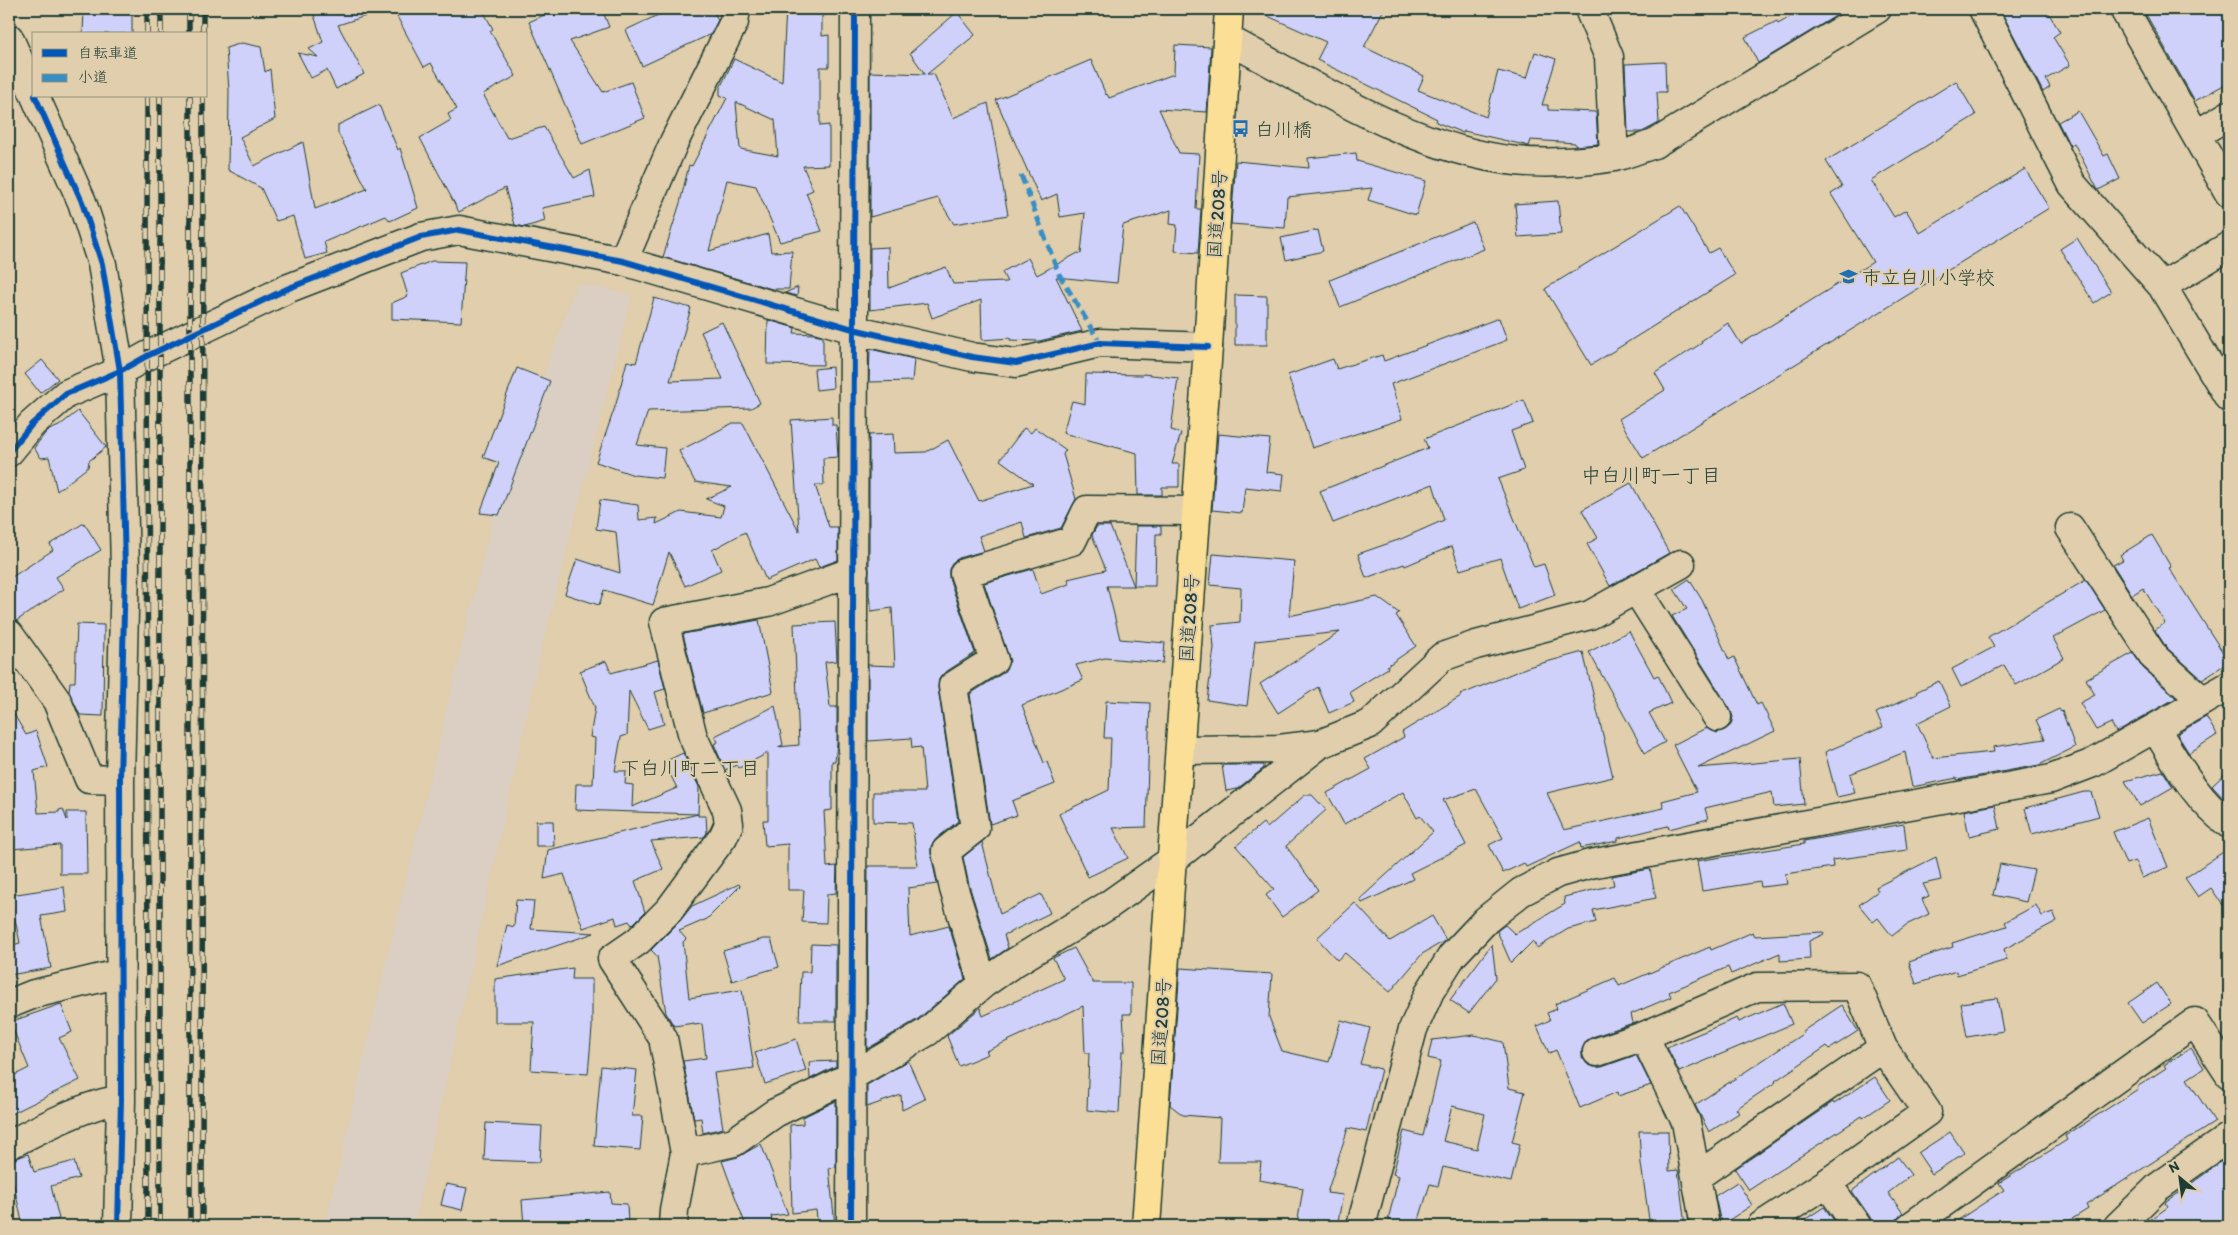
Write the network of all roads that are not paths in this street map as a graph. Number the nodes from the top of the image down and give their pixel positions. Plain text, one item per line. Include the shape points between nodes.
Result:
1 (736, 9) edge
2 (855, 9) edge
3 (1589, 9) edge
4 (1877, 9) edge
5 (1983, 9) edge
6 (2124, 9) edge
7 (1225, 18) edge
8 (9, 38) edge
9 (32, 90) edge
10 (35, 98) edge
11 (2229, 115) edge
12 (2197, 134) junction
13 (1614, 156) junction
14 (2229, 193) edge
15 (2229, 246) edge
16 (623, 261) junction
17 (2162, 286) junction
18 (853, 329) junction
19 (1208, 347) junction
20 (120, 372) junction
21 (2229, 398) edge
22 (9, 452) edge
23 (1196, 511) junction
24 (2070, 528) dead end
25 (1681, 564) dead end
26 (854, 571) junction
27 (1636, 589) junction
28 (9, 634) edge
29 (2229, 686) edge
30 (2203, 701) junction
31 (1717, 717) dead end
32 (2155, 728) junction
33 (1320, 744) junction
34 (1180, 750) junction
35 (120, 780) junction
36 (2229, 824) edge
37 (1172, 860) junction
38 (120, 976) junction
39 (983, 984) junction
40 (9, 1004) edge
41 (1644, 1036) junction
42 (1883, 1048) junction
43 (1597, 1052) dead end
44 (2229, 1074) edge
45 (852, 1076) junction
46 (121, 1100) junction
47 (2229, 1137) edge
48 (9, 1145) edge
49 (685, 1153) junction
50 (1696, 1177) junction
51 (1827, 1183) junction
52 (118, 1226) edge
53 (673, 1226) edge
54 (851, 1226) edge
55 (1146, 1226) edge
56 (1361, 1226) edge
57 (1705, 1226) edge
58 (1761, 1226) edge
59 (1857, 1226) edge
60 (1911, 1226) edge
61 (2118, 1226) edge

1 - 16 street via 734,22 674,142
2 - 18 street
3 - 13 street via 1609,57
4 - 13 street via 1654,144
5 - 17 street via 2072,184
6 - 12 street
7 - 13 street via 1385,122 1456,149 1516,162
7 - 19 highway, 国道208号
8 - 9 street
10 - 20 street via 82,202 99,255
11 - 12 street
12 - 14 street
15 - 17 street
16 - 18 street
16 - 20 street via 459,230 421,237 289,288 190,334
17 - 21 street
18 - 19 street via 972,357 1016,363 1100,343
18 - 26 street
19 - 23 highway, 国道208号
20 - 22 street via 66,394 32,424
20 - 35 street via 125,568
23 - 34 highway, 国道208号
23 - 39 street via 1087,510 1072,540 964,572 994,660 953,686 974,828 946,851
24 - 30 street via 2154,657
25 - 27 street
26 - 45 street
26 - 49 street via 768,602 664,622 693,737 726,810 729,824 723,837 669,910 638,940 612,959 663,1038
27 - 31 street
27 - 33 street via 1590,614 1442,657 1370,724
28 - 35 street via 57,701 89,779
29 - 30 street
30 - 32 street
32 - 36 street via 2195,791 2215,814
32 - 56 street via 2093,763 2051,780 1590,864 1558,873 1520,892 1486,920 1452,956 1430,991 1413,1029
33 - 34 street via 1280,749
33 - 37 street
34 - 37 highway, 国道208号
35 - 38 street
37 - 39 street via 1107,906
37 - 55 highway, 国道208号
38 - 40 street via 34,994
38 - 46 street
39 - 45 street via 927,1032
41 - 42 street via 1757,987 1857,986
41 - 43 street
41 - 50 street via 1686,1122
42 - 50 street
42 - 51 street via 1927,1112
44 - 60 street via 2194,1022
45 - 49 street via 775,1113 734,1142
45 - 54 street
46 - 48 street via 100,1104
46 - 52 street
47 - 61 street via 2158,1187
49 - 53 street
50 - 57 street
51 - 58 street
51 - 59 street

